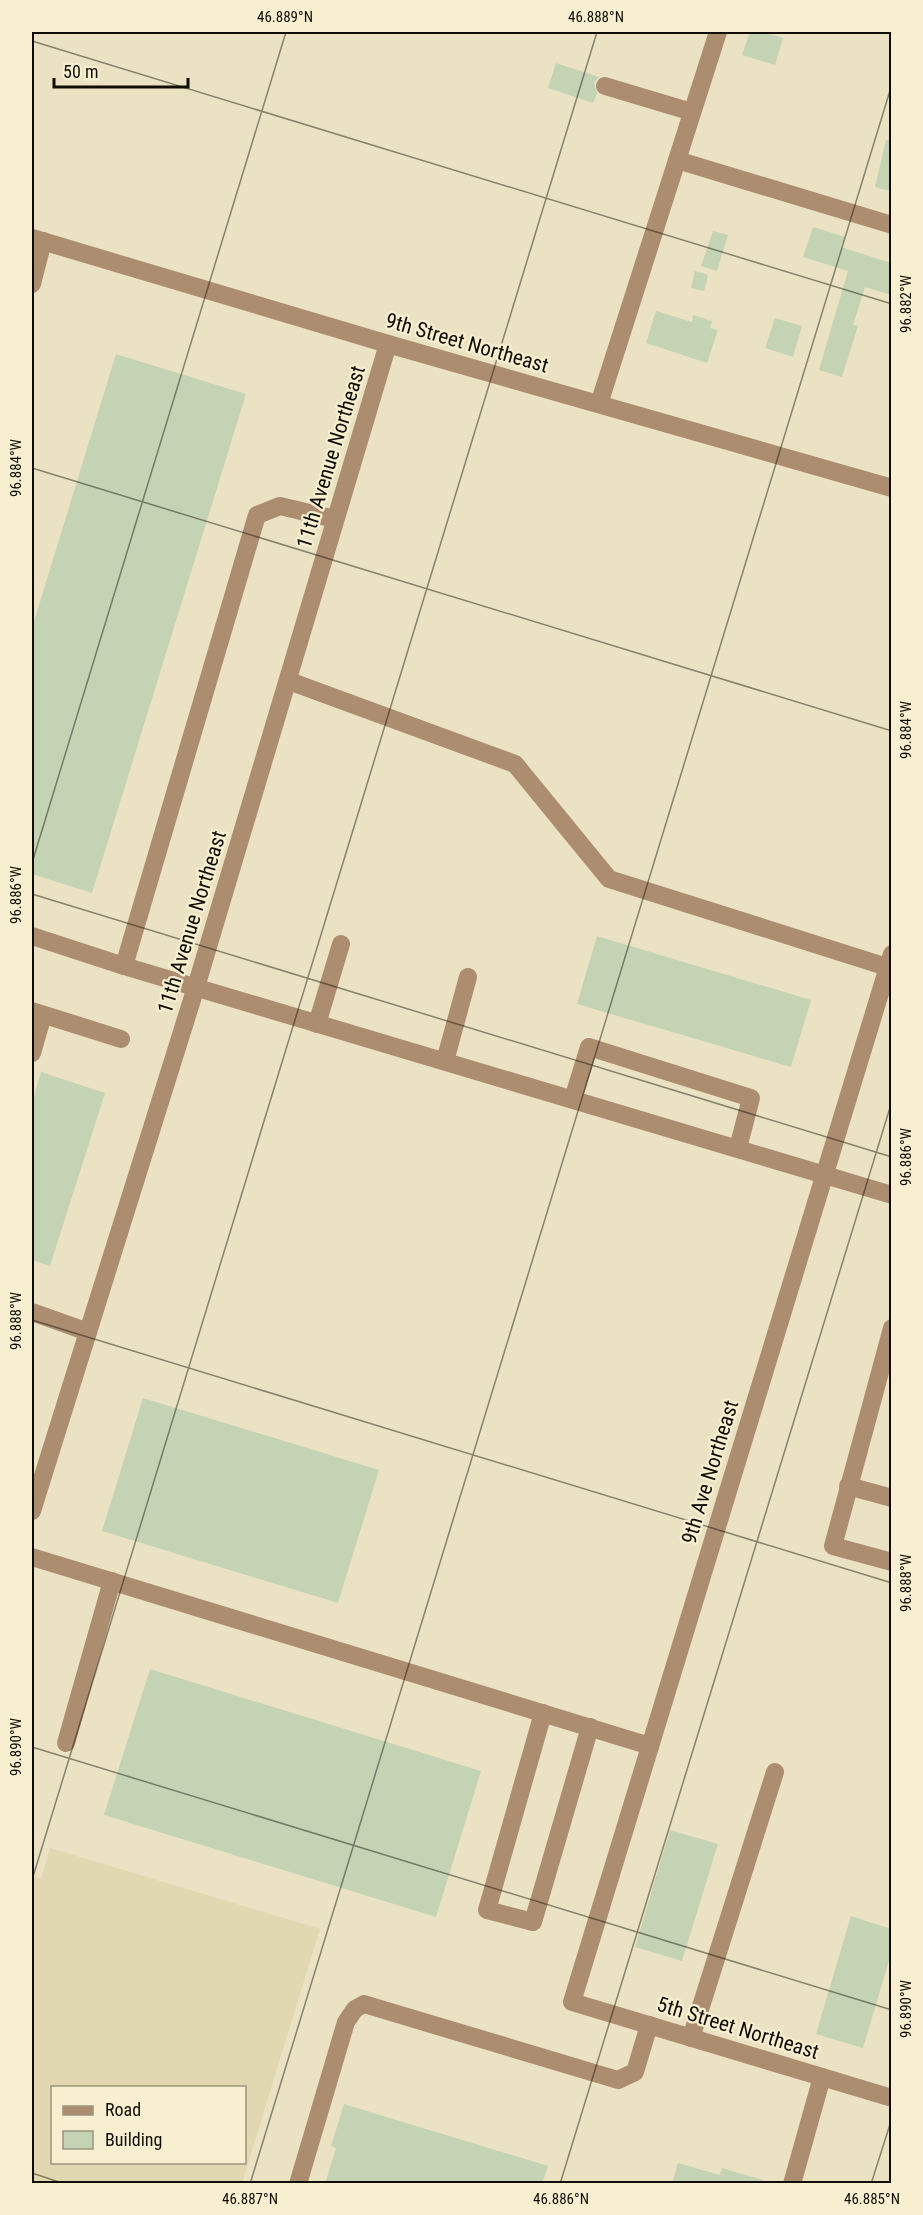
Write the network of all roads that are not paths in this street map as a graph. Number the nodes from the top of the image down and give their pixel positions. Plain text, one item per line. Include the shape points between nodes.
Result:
1 (718, 32) edge
2 (605, 86) dead end
3 (692, 112) junction
4 (677, 160) junction
5 (891, 225) edge
6 (37, 240) edge
7 (32, 284) edge
8 (388, 344) junction
9 (599, 404) junction
10 (891, 488) edge
11 (335, 519) junction
12 (289, 681) junction
13 (32, 936) edge
14 (341, 944) dead end
15 (889, 960) edge
16 (124, 966) junction
17 (468, 977) dead end
18 (196, 987) junction
19 (37, 1013) edge
20 (317, 1024) junction
21 (121, 1039) dead end
22 (32, 1053) edge
23 (445, 1061) junction
24 (573, 1100) junction
25 (738, 1148) junction
26 (825, 1174) junction
27 (891, 1195) edge
28 (32, 1312) edge
29 (891, 1328) edge
30 (88, 1332) junction
31 (848, 1486) junction
32 (891, 1498) edge
33 (32, 1511) edge
34 (32, 1557) edge
35 (891, 1562) edge
36 (112, 1581) junction
37 (543, 1713) junction
38 (590, 1727) junction
39 (66, 1743) dead end
40 (650, 1746) junction
41 (775, 1772) dead end
42 (572, 2002) joint
43 (649, 2025) junction
44 (690, 2038) junction
45 (822, 2077) junction
46 (891, 2098) edge
47 (298, 2184) edge
48 (792, 2184) edge

1 - 3 street
2 - 3 street
3 - 4 street
4 - 5 street
4 - 9 street
6 - 7 street
6 - 8 street, 9th Street Northeast
8 - 9 street, 9th Street Northeast
8 - 11 street, 11th Avenue Northeast
9 - 10 street, 9th Street Northeast
11 - 12 street, 11th Avenue Northeast
11 - 16 street via 280,506 257,515
12 - 15 street via 515,764 609,879
12 - 18 street, 11th Avenue Northeast
13 - 16 street
14 - 20 street
15 - 26 street, 9th Ave Northeast
16 - 18 street
17 - 23 street
18 - 20 street
18 - 30 street, 11th Avenue Northeast
19 - 21 street
19 - 22 street
20 - 23 street
23 - 24 street
24 - 25 street
24 - 25 street via 589,1047 751,1098
25 - 26 street
26 - 27 street
26 - 40 street, 9th Ave Northeast
28 - 30 street
29 - 31 street
30 - 33 street, 11th Avenue Northeast
31 - 32 street
31 - 35 street via 833,1546
34 - 36 street
36 - 37 street
36 - 39 street
37 - 38 street
37 - 38 street via 487,1910 533,1922
38 - 40 street
40 - 42 street, 9th Ave Northeast
41 - 44 street
42 - 43 street, 5th Street Northeast
43 - 44 street, 5th Street Northeast
43 - 47 street via 635,2072 618,2080 364,2004 346,2022
44 - 45 street, 5th Street Northeast
45 - 46 street, 5th Street Northeast
45 - 48 street

